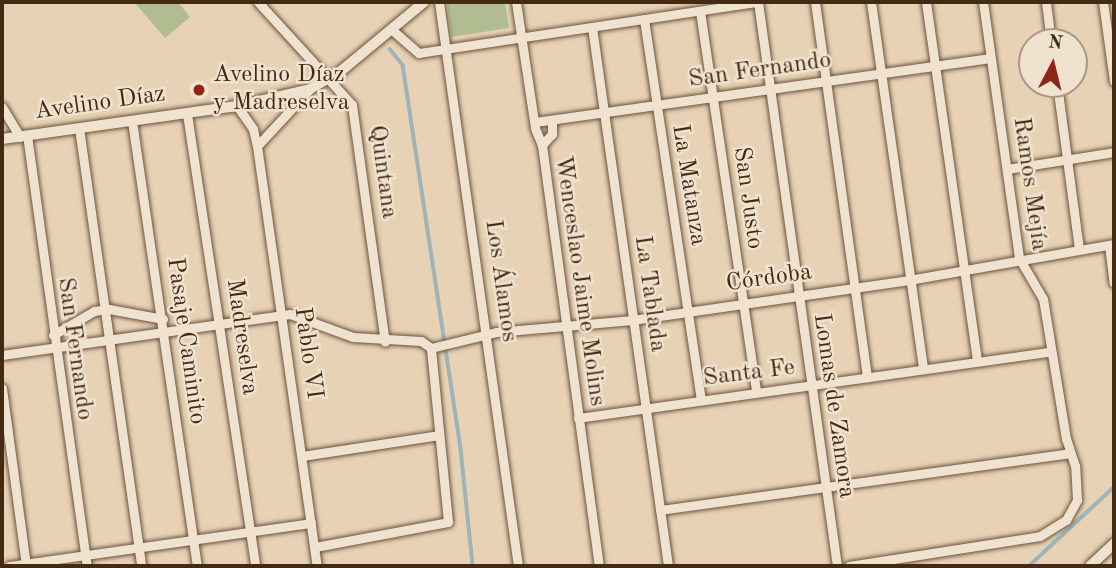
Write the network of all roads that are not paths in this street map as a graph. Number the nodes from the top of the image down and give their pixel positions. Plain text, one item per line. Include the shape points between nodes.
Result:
1 (258, 2) edge
2 (424, 2) edge
3 (439, 2) edge
4 (516, 2) edge
5 (757, 2) edge
6 (815, 2) edge
7 (871, 2) edge
8 (926, 2) edge
9 (983, 2) edge
10 (1045, 2) edge
11 (1103, 2) edge
12 (700, 10) junction
13 (644, 19) junction
14 (592, 27) junction
15 (1049, 28) edge
16 (391, 29) junction
17 (523, 38) junction
18 (447, 49) junction
19 (991, 58) junction
20 (935, 65) junction
21 (881, 73) junction
22 (329, 80) junction
23 (825, 81) junction
24 (1114, 81) edge
25 (310, 89) junction
26 (771, 89) junction
27 (712, 97) junction
28 (1059, 98) edge
29 (656, 105) junction
30 (237, 106) junction
31 (2, 107) edge
32 (604, 112) junction
33 (187, 114) junction
34 (552, 120) junction
35 (132, 121) junction
36 (535, 122) junction
37 (79, 128) junction
38 (23, 136) junction
39 (2, 139) edge
40 (542, 145) junction
41 (257, 146) junction
42 (1114, 152) edge
43 (1067, 160) junction
44 (1007, 169) junction
45 (1112, 244) edge
46 (1079, 249) junction
47 (1019, 258) junction
48 (966, 271) junction
49 (909, 280) junction
50 (1114, 284) edge
51 (852, 287) junction
52 (798, 294) junction
53 (743, 303) junction
54 (105, 309) junction
55 (688, 311) junction
56 (282, 314) junction
57 (163, 319) junction
58 (632, 320) junction
59 (220, 324) junction
60 (565, 325) junction
61 (166, 331) junction
62 (53, 335) junction
63 (488, 335) junction
64 (110, 340) junction
65 (385, 342) junction
66 (440, 348) junction
67 (53, 349) junction
68 (1049, 352) junction
69 (2, 355) edge
70 (977, 361) junction
71 (923, 369) junction
72 (867, 377) junction
73 (810, 385) junction
74 (2, 388) edge
75 (756, 390) junction
76 (701, 399) junction
77 (645, 408) junction
78 (578, 418) junction
79 (439, 435) junction
80 (1070, 453) junction
81 (302, 456) junction
82 (824, 485) junction
83 (660, 510) junction
84 (311, 523) junction
85 (250, 532) junction
86 (193, 540) junction
87 (1114, 544) edge
88 (315, 547) junction
89 (139, 548) junction
90 (86, 561) edge
91 (26, 565) edge
92 (9, 566) edge
93 (141, 566) edge
94 (197, 566) edge
95 (255, 566) edge
96 (317, 566) edge
97 (518, 566) edge
98 (598, 566) edge
99 (668, 566) edge
100 (836, 566) edge
101 (849, 566) edge
102 (1090, 566) edge

1 - 22 street, Quintana
2 - 16 street, Avelino Díaz
3 - 18 street, Los Álamos
4 - 17 street, Wenceslao Jaime Molins
5 - 12 street
5 - 26 street, Lomas de Zamora
6 - 23 street
7 - 21 street
8 - 20 street
9 - 19 street, Ramos Mejía
10 - 15 street
11 - 24 street
12 - 13 street
12 - 27 street, San Justo
13 - 14 street
13 - 29 street, La Matanza
14 - 17 street
14 - 32 street, La Tablada
16 - 18 street via 414,51
16 - 22 street, Avelino Díaz
17 - 18 street
17 - 36 street, Wenceslao Jaime Molins
18 - 63 street, Los Álamos
19 - 20 street, San Fernando
19 - 44 street, Ramos Mejía
20 - 21 street, San Fernando
20 - 48 street
21 - 23 street, San Fernando
21 - 49 street
22 - 25 street, Avelino Díaz
22 - 65 street, Quintana via 353,110
23 - 26 street, San Fernando
23 - 51 street
25 - 30 street, Avelino Díaz
25 - 41 street
26 - 27 street, San Fernando
26 - 52 street, Lomas de Zamora
27 - 29 street, San Fernando
27 - 53 street, San Justo
28 - 43 street
29 - 32 street, San Fernando
29 - 55 street, La Matanza
30 - 33 street, Avelino Díaz
30 - 41 street, Pablo VI via 253,129
31 - 38 street, San Fernando
32 - 34 street, San Fernando
32 - 58 street, La Tablada
33 - 35 street, Avelino Díaz
33 - 59 street, Madreselva
34 - 36 street, San Fernando
34 - 40 street via 552,134
35 - 37 street, Avelino Díaz
35 - 57 street, Pasaje Caminito
36 - 40 street, Wenceslao Jaime Molins
37 - 38 street, Avelino Díaz
37 - 54 street
38 - 39 street, Avelino Díaz
38 - 62 street, San Fernando
40 - 60 street, Wenceslao Jaime Molins
41 - 56 street, Pablo VI
42 - 43 street
43 - 44 street
43 - 46 street
44 - 47 street, Ramos Mejía
45 - 46 street, Córdoba
45 - 50 street
46 - 47 street, Córdoba
47 - 48 street, Córdoba
47 - 68 street, Ramos Mejía via 1042,299
48 - 49 street, Córdoba
48 - 70 street
49 - 51 street, Córdoba
49 - 71 street
51 - 52 street, Córdoba
51 - 72 street
52 - 53 street, Córdoba
52 - 73 street, Lomas de Zamora
53 - 55 street, Córdoba
53 - 75 street, San Justo
54 - 57 street
54 - 62 street
54 - 64 street
55 - 58 street, Córdoba
55 - 76 street, La Matanza
56 - 59 street
56 - 65 street via 353,337
56 - 81 street, Pablo VI
57 - 61 street, Pasaje Caminito
58 - 60 street, Córdoba
58 - 77 street, La Tablada
59 - 61 street
59 - 85 street, Madreselva
60 - 63 street, Córdoba
60 - 78 street, Wenceslao Jaime Molins
61 - 64 street
61 - 86 street, Pasaje Caminito
62 - 67 street, San Fernando
63 - 66 street, Córdoba
63 - 97 street, Los Álamos
64 - 67 street
64 - 89 street
65 - 66 street via 421,341
66 - 79 street
67 - 69 street
67 - 90 street, San Fernando
68 - 70 street, Santa Fe
68 - 80 street, Ramos Mejía
70 - 71 street, Santa Fe
71 - 72 street, Santa Fe
72 - 73 street, Santa Fe
73 - 75 street, Santa Fe
73 - 82 street, Lomas de Zamora
74 - 91 street
75 - 76 street, Santa Fe
76 - 77 street, Santa Fe
77 - 78 street, Santa Fe
77 - 83 street, La Tablada
78 - 98 street, Wenceslao Jaime Molins
79 - 81 street
79 - 88 street via 451,514 445,526
80 - 82 street
80 - 101 street, Ramos Mejía via 1077,489 1066,520 1040,536
81 - 84 street, Pablo VI
82 - 83 street
82 - 100 street, Lomas de Zamora
83 - 99 street, La Tablada
84 - 85 street
84 - 88 street, Pablo VI
85 - 86 street
85 - 95 street, Madreselva
86 - 89 street
86 - 94 street, Pasaje Caminito
87 - 102 street
88 - 96 street, Pablo VI
89 - 90 street
89 - 93 street
90 - 91 street
91 - 92 street

